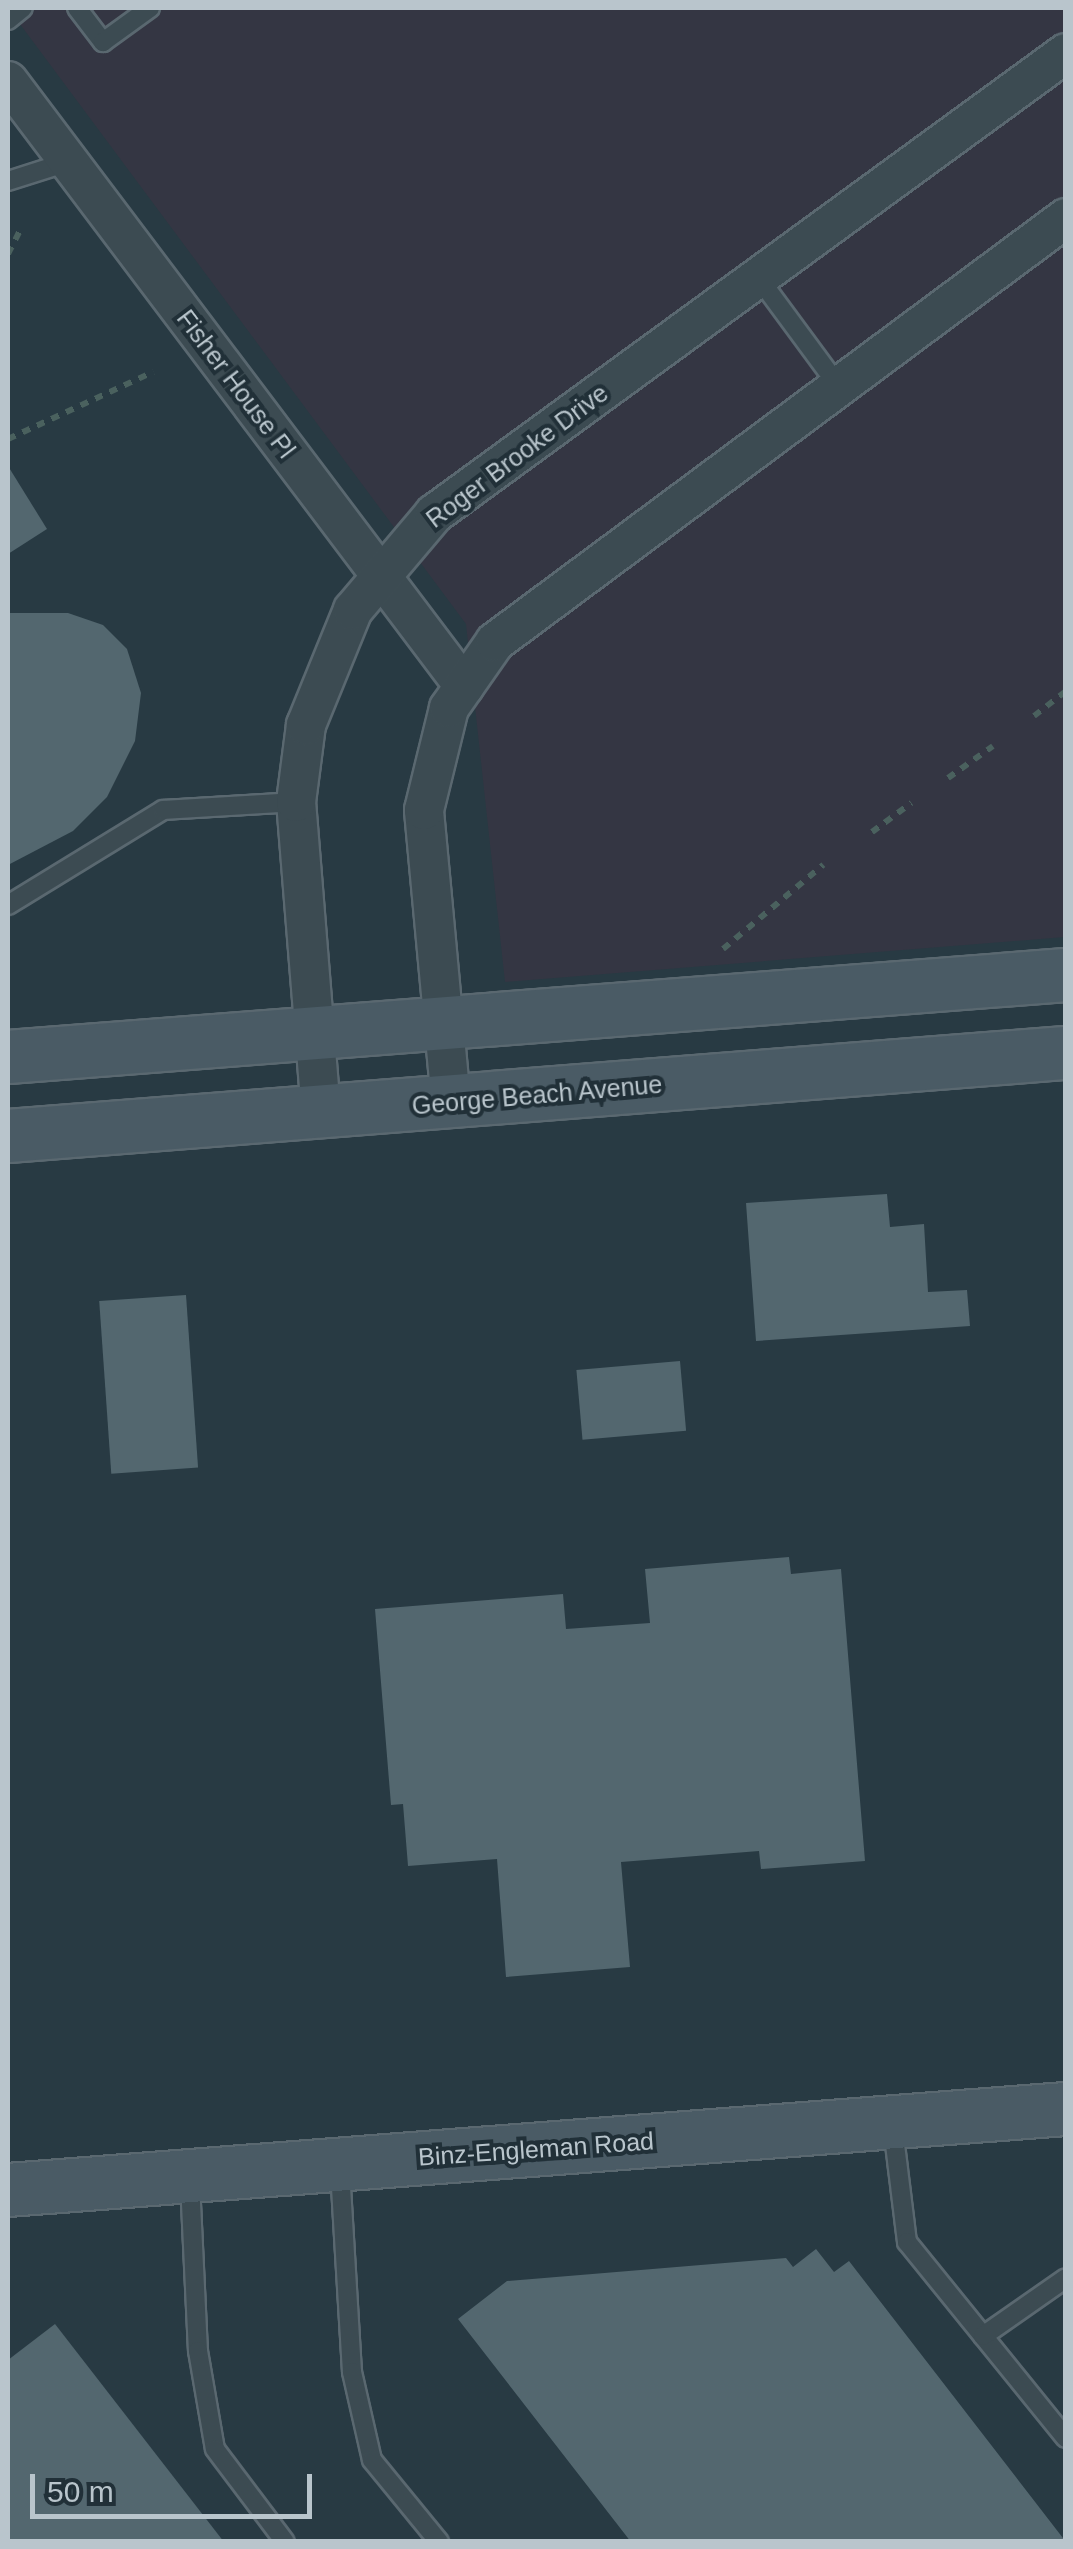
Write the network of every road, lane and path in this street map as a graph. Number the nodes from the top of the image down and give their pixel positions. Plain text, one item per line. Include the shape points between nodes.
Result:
1 (23, 8) edge
2 (77, 8) edge
3 (150, 8) edge
4 (8, 20) edge
5 (1066, 53) edge
6 (8, 81) edge
7 (68, 162) junction
8 (8, 181) edge
9 (1066, 218) edge
10 (21, 228) dead end
11 (8, 254) edge
12 (758, 277) junction
13 (153, 372) dead end
14 (839, 387) junction
15 (8, 439) edge
16 (379, 573) junction
17 (464, 686) junction
18 (1066, 692) edge
19 (1034, 716) dead end
20 (993, 746) dead end
21 (948, 778) dead end
22 (296, 802) junction
23 (911, 803) dead end
24 (872, 832) dead end
25 (823, 865) dead end
26 (8, 906) edge
27 (723, 949) dead end
28 (1066, 975) edge
29 (443, 1024) junction
30 (314, 1036) junction
31 (1066, 1053) edge
32 (8, 1056) edge
33 (451, 1102) junction
34 (321, 1112) junction
35 (8, 1136) edge
36 (1066, 2110) edge
37 (892, 2122) junction
38 (340, 2164) junction
39 (190, 2176) junction
40 (8, 2190) edge
41 (1066, 2278) edge
42 (983, 2336) junction
43 (1066, 2438) edge
44 (285, 2542) edge
45 (439, 2542) edge

1 - 4 lane
2 - 3 lane via 103,42
5 - 12 street, Roger Brooke Drive
6 - 7 street, Fisher House Pl
7 - 8 lane
7 - 16 street, Fisher House Pl
9 - 14 street
10 - 11 path
12 - 14 lane
12 - 16 street, Roger Brooke Drive via 434,514
13 - 15 path
14 - 17 street via 496,642
16 - 17 street, Fisher House Pl
16 - 22 street, Roger Brooke Drive via 318,685
17 - 29 street via 432,758 424,810
18 - 19 path
20 - 21 path
22 - 26 lane via 163,810
22 - 30 street, Roger Brooke Drive
23 - 24 path
25 - 27 path
28 - 29 street
29 - 30 street
29 - 33 street
30 - 32 street
30 - 34 street, Roger Brooke Drive
31 - 33 street, George Beach Avenue
33 - 34 street, George Beach Avenue
34 - 35 street, George Beach Avenue
36 - 37 street, Binz-Engleman Road
37 - 38 street, Binz-Engleman Road
37 - 42 lane via 907,2242
38 - 39 street, Binz-Engleman Road
38 - 45 lane via 352,2372 372,2460
39 - 40 street, Binz-Engleman Road
39 - 44 lane via 198,2351 215,2448
41 - 42 lane
42 - 43 lane

